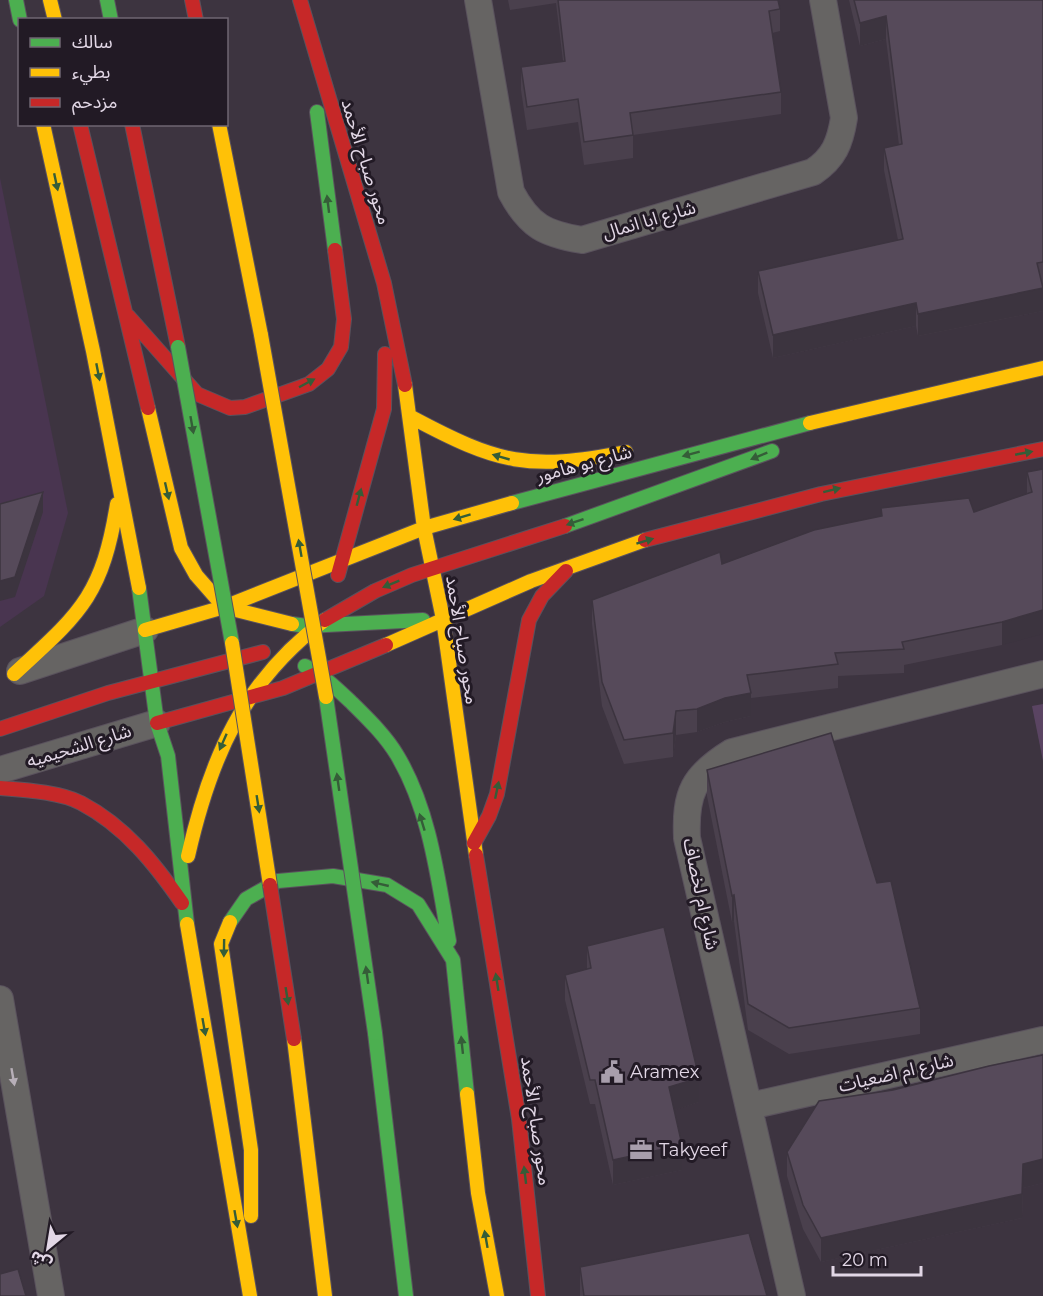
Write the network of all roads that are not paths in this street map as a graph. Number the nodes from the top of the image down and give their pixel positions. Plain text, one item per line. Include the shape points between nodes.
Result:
1 (16, 0) edge
2 (50, 0) edge
3 (107, 0) edge
4 (192, 0) edge
5 (300, 0) edge
6 (478, 0) edge
7 (822, 0) edge
8 (20, 18) edge
9 (54, 18) edge
10 (111, 18) edge
11 (196, 18) edge
12 (306, 24) junction
13 (44, 126) edge
14 (80, 126) edge
15 (132, 126) edge
16 (219, 126) edge
17 (384, 283) junction
18 (124, 312) junction
19 (1043, 369) edge
20 (411, 417) junction
21 (828, 418) junction
22 (677, 444) dead end
23 (643, 449) dead end
24 (1043, 449) edge
25 (120, 484) junction
26 (424, 528) junction
27 (342, 560) junction
28 (432, 567) junction
29 (569, 567) junction
30 (224, 606) junction
31 (443, 619) junction
32 (311, 626) junction
33 (145, 630) junction
34 (276, 653) junction
35 (321, 674) junction
36 (1043, 674) edge
37 (7, 676) edge
38 (151, 680) junction
39 (245, 699) junction
40 (158, 723) junction
41 (0, 729) edge
42 (0, 770) edge
43 (0, 788) edge
44 (474, 843) junction
45 (184, 907) junction
46 (453, 960) junction
47 (0, 999) edge
48 (1043, 1040) edge
49 (750, 1106) junction
50 (245, 1270) junction
51 (51, 1296) edge
52 (250, 1296) edge
53 (325, 1296) edge
54 (406, 1296) edge
55 (497, 1296) edge
56 (538, 1296) edge
57 (792, 1296) edge

1 - 8 main road
2 - 9 main road
3 - 10 main road
4 - 11 main road
5 - 12 main road, محور صباح الأحمد
6 - 7 street, شارع ابا انمال via 511,192 521,212 536,226 557,236 582,240 813,172 826,163 836,152 844,118
12 - 17 main road, محور صباح الأحمد
18 -> 12 main road via 197,394 230,408 245,407 309,384 328,369 341,347 344,319
13 -> 25 main road
14 - 18 main road
15 -> 53 main road, bridge via 178,347 239,682 294,1039
54 -> 16 main road, bridge via 375,1033 320,653
17 - 20 main road, محور صباح الأحمد
27 -> 17 main road via 384,409
18 -> 30 main road via 181,548 196,576
19 - 21 main road, شارع بو هامور
23 -> 20 main road via 577,460 510,460 455,440
20 - 26 main road, محور صباح الأحمد
21 - 22 main road
21 -> 26 main road, شارع بو هامور
21 -> 28 main road via 785,445 738,465 484,554
29 -> 24 main road via 717,519 841,487
25 - 33 main road
25 - 37 main road via 112,533 97,581 72,619
26 - 27 main road, شارع بو هامور
26 - 28 main road, محور صباح الأحمد
27 - 30 main road, شارع بو هامور
27 - 32 main road via 330,596
28 - 31 main road, محور صباح الأحمد
28 -> 32 main road via 355,600
29 - 31 main road
44 -> 29 main road via 496,794 529,620 542,596
30 - 32 main road via 270,620
30 - 33 main road, شارع بو هامور
31 - 32 main road
31 - 35 main road
31 - 44 main road, محور صباح الأحمد
32 - 34 main road
33 - 34 main road via 207,628
33 - 37 street
33 - 38 main road
34 - 35 main road
34 - 38 main road
34 - 39 main road
35 - 39 main road
46 -> 35 main road via 432,856 414,794 398,757 375,725
36 - 49 street, شارع ام لخصاف via 732,752 708,767 692,787 686,813 687,838
38 - 40 main road
38 - 41 main road
39 - 40 main road
39 -> 45 main road via 216,758 195,820
40 - 42 street, شارع الشحيميه
40 - 45 main road via 168,756
43 - 45 main road via 31,790 80,802 121,830 156,865
56 -> 44 main road, محور صباح الأحمد via 519,1119
45 -> 50 main road
46 -> 50 main road via 418,904 387,885 333,876 278,882 246,898 231,920 221,944 251,1150 251,1220
55 -> 46 main road via 478,1193
47 -> 51 street
48 - 49 street, شارع ام اضعيات
49 - 57 street, شارع ام لخصاف
50 - 52 main road

